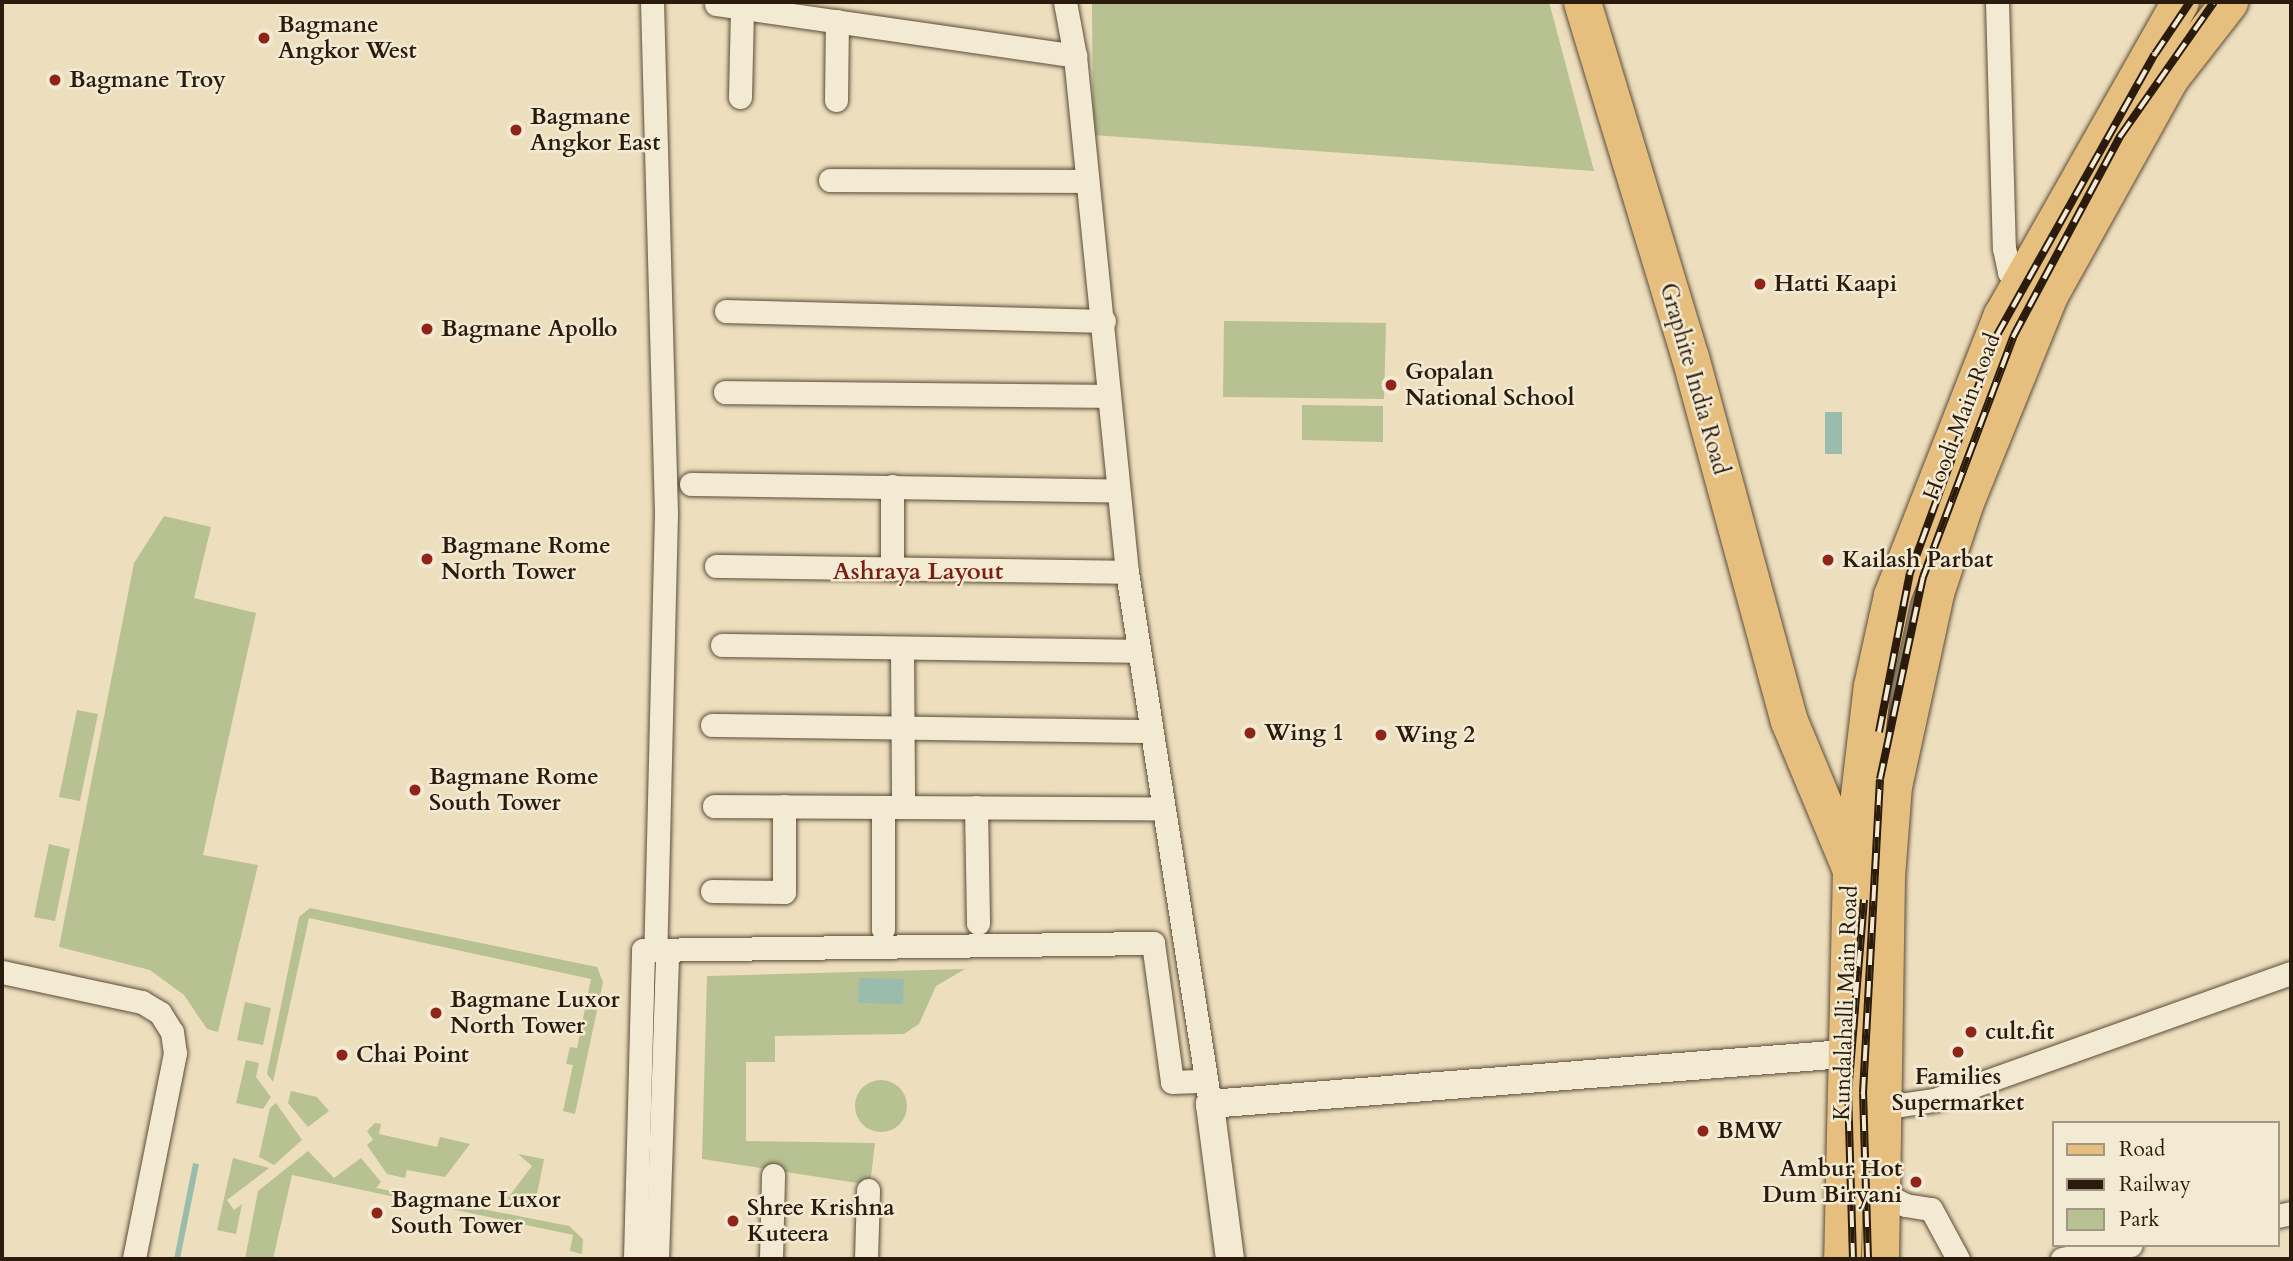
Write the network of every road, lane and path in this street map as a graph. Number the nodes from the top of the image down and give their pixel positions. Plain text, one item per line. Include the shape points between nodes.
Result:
1 (652, 2) edge
2 (1065, 2) edge
3 (1582, 2) edge
4 (1997, 2) edge
5 (2180, 2) edge
6 (2230, 2) edge
7 (716, 4) dead end
8 (741, 8) junction
9 (837, 21) junction
10 (1075, 56) junction
11 (740, 97) dead end
12 (836, 100) dead end
13 (830, 180) dead end
14 (1085, 181) junction
15 (2019, 285) junction
16 (726, 311) dead end
17 (1104, 321) junction
18 (725, 392) dead end
19 (1106, 396) junction
20 (691, 484) dead end
21 (892, 486) junction
22 (1117, 491) junction
23 (716, 566) dead end
24 (892, 569) junction
25 (1127, 572) junction
26 (722, 645) dead end
27 (902, 648) junction
28 (1138, 651) junction
29 (712, 725) dead end
30 (902, 728) junction
31 (1150, 731) junction
32 (1805, 757) joint
33 (1893, 786) joint
34 (714, 806) dead end
35 (784, 806) junction
36 (893, 807) junction
37 (976, 807) junction
38 (1161, 808) junction
39 (1868, 873) junction
40 (712, 891) dead end
41 (978, 923) dead end
42 (883, 929) dead end
43 (655, 950) junction
44 (2, 972) edge
45 (2291, 973) edge
46 (1844, 1054) junction
47 (1207, 1093) junction
48 (1880, 1108) junction
49 (773, 1175) dead end
50 (867, 1190) dead end
51 (1880, 1192) junction
52 (2122, 1247) edge
53 (134, 1259) edge
54 (635, 1259) edge
55 (657, 1259) edge
56 (771, 1259) edge
57 (866, 1259) edge
58 (1230, 1259) edge
59 (1842, 1259) edge
60 (1880, 1259) edge
61 (1958, 1259) edge
62 (2062, 1259) edge

1 - 43 street via 666,514
2 - 10 street
3 - 32 main road, Graphite India Road via 1690,357 1789,721
4 - 15 street via 2004,248 2009,272
5 - 15 main road, Hoodi Main Road
6 - 33 main road, Hoodi Main Road via 2169,79 2049,295 1965,502 1935,593
7 - 8 street
8 - 9 street
8 - 11 street
9 - 10 street
9 - 12 street
10 - 14 street
13 - 14 street
14 - 17 street
15 - 39 main road, Hoodi Main Road via 2002,315 1892,595 1857,785
16 - 17 street
17 - 19 street
18 - 19 street
19 - 22 street
20 - 21 street
21 - 22 street
21 - 24 street
22 - 25 street
23 - 24 street
24 - 25 street
25 - 28 street
26 - 27 street
27 - 28 street
27 - 30 street
28 - 31 street
29 - 30 street
30 - 31 street
30 - 36 street
31 - 38 street
32 - 39 main road, Kundalahalli Main Road
33 - 39 main road, Kundalahalli Main Road
34 - 35 street
35 - 36 street
35 - 40 street via 784,892
36 - 37 street
36 - 42 street
37 - 38 street
37 - 41 street
38 - 47 street via 1183,912
39 - 46 main road, Kundalahalli Main Road
39 - 48 main road, Kundalahalli Main Road
43 - 47 street via 1153,943 1172,1082
43 - 54 street
43 - 55 street
44 - 53 street via 142,1002 160,1013 172,1032 175,1053
45 - 48 street via 1934,1100
46 - 47 street
46 - 59 main road, Kundalahalli Main Road
47 - 58 street
48 - 51 main road, Kundalahalli Main Road
49 - 56 street
50 - 57 street
51 - 60 main road, Kundalahalli Main Road
51 - 61 street via 1905,1205 1931,1209
52 - 62 street

